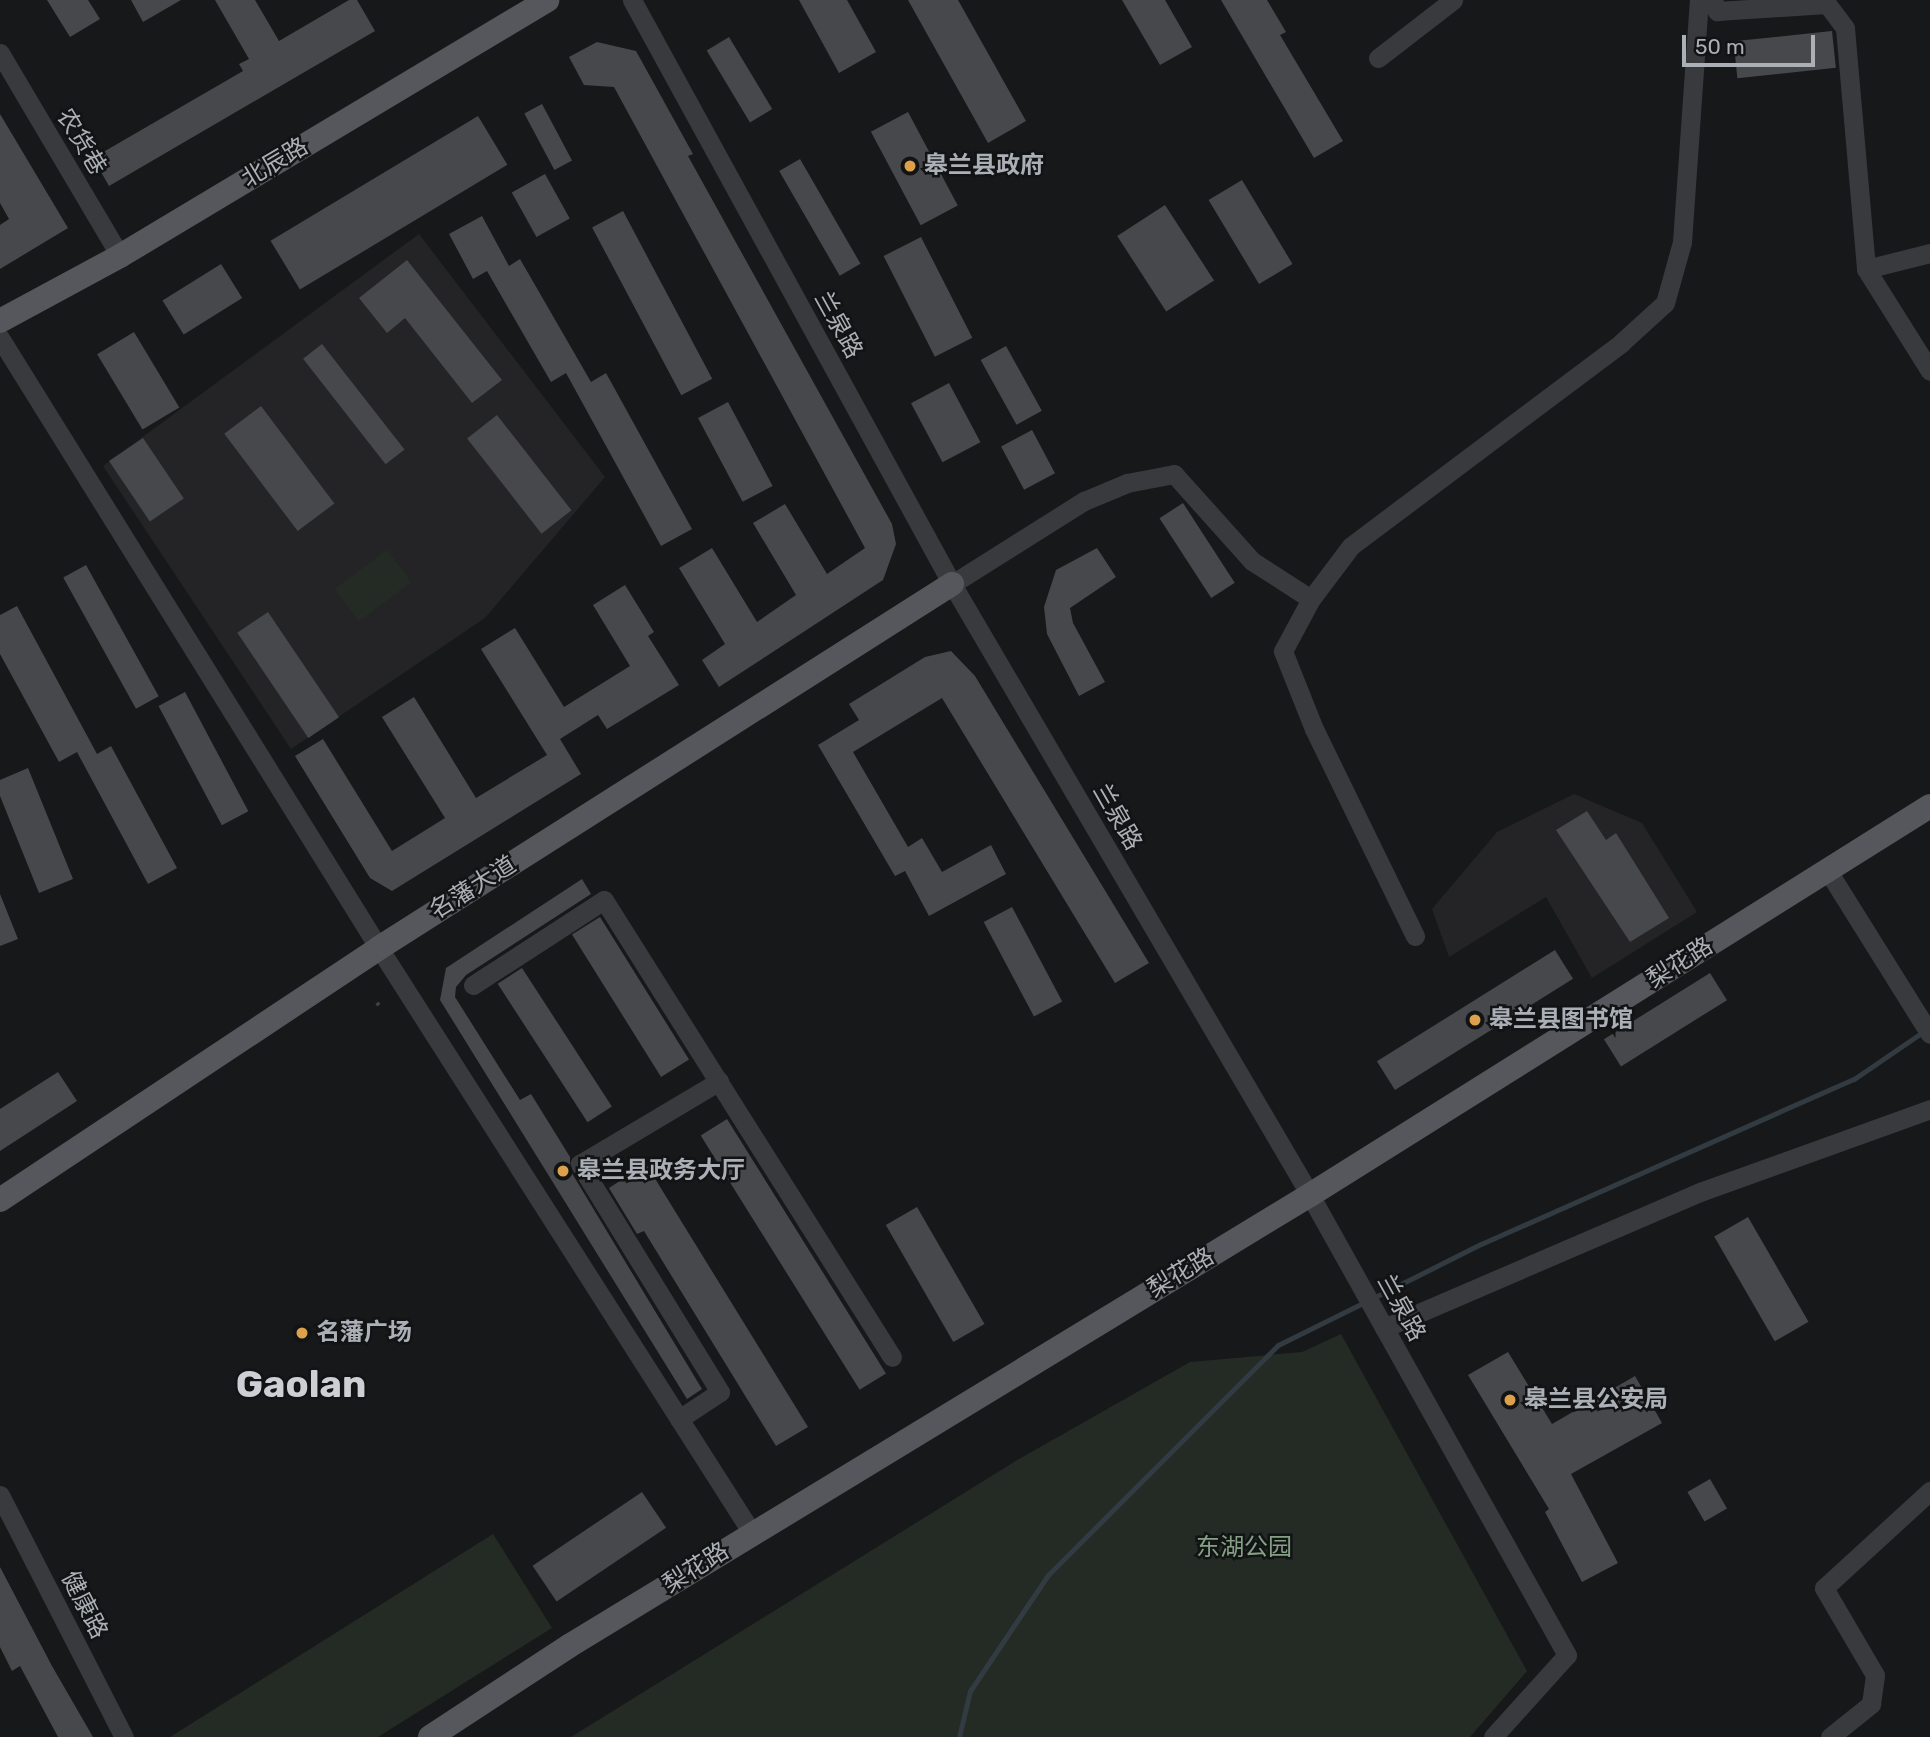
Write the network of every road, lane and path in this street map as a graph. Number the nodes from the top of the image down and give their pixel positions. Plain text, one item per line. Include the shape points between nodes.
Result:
1 (547, 0) edge
2 (632, 0) edge
3 (1453, 0) edge
4 (1699, 0) edge
5 (1713, 0) edge
6 (0, 53) edge
7 (1378, 58) dead end
8 (1930, 253) edge
9 (120, 256) junction
10 (1866, 269) junction
11 (0, 321) edge
12 (0, 338) edge
13 (1930, 371) edge
14 (952, 584) junction
15 (1311, 599) junction
16 (1930, 806) edge
17 (1828, 872) junction
18 (1415, 936) dead end
19 (379, 948) junction
20 (473, 985) dead end
21 (1930, 1034) edge
22 (719, 1081) junction
23 (1930, 1109) edge
24 (1310, 1195) junction
25 (0, 1200) edge
26 (1380, 1321) junction
27 (892, 1357) dead end
28 (680, 1419) junction
29 (1930, 1491) edge
30 (0, 1495) edge
31 (752, 1534) junction
32 (124, 1737) edge
33 (430, 1737) edge
34 (1493, 1737) edge
35 (1830, 1737) edge

1 - 9 main road, 北辰路
2 - 14 street, 兰泉路
3 - 7 street
4 - 15 street via 1682,242 1665,303 1621,343 1351,546
5 - 10 street via 1717,11 1827,4 1845,28
6 - 9 street, 农货巷
8 - 10 street
9 - 11 main road, 北辰路
10 - 13 street
12 - 19 street
14 - 15 street via 1084,501 1128,483 1174,474 1252,561
14 - 19 main road, 名藩大道
14 - 24 street, 兰泉路
15 - 18 street via 1283,651 1314,729
16 - 17 main road, 梨花路
17 - 21 street
17 - 24 main road, 梨花路
19 - 25 main road, 名藩大道
19 - 28 street
20 - 22 street via 604,900
22 - 27 street
22 - 28 street via 580,1164 720,1392
23 - 26 street via 1700,1192
24 - 26 street, 兰泉路
24 - 31 main road, 梨花路
26 - 34 street, 兰泉路 via 1567,1655
28 - 31 street
29 - 35 street via 1824,1588 1875,1675 1871,1704
30 - 32 street, 健康路
31 - 33 main road, 梨花路

